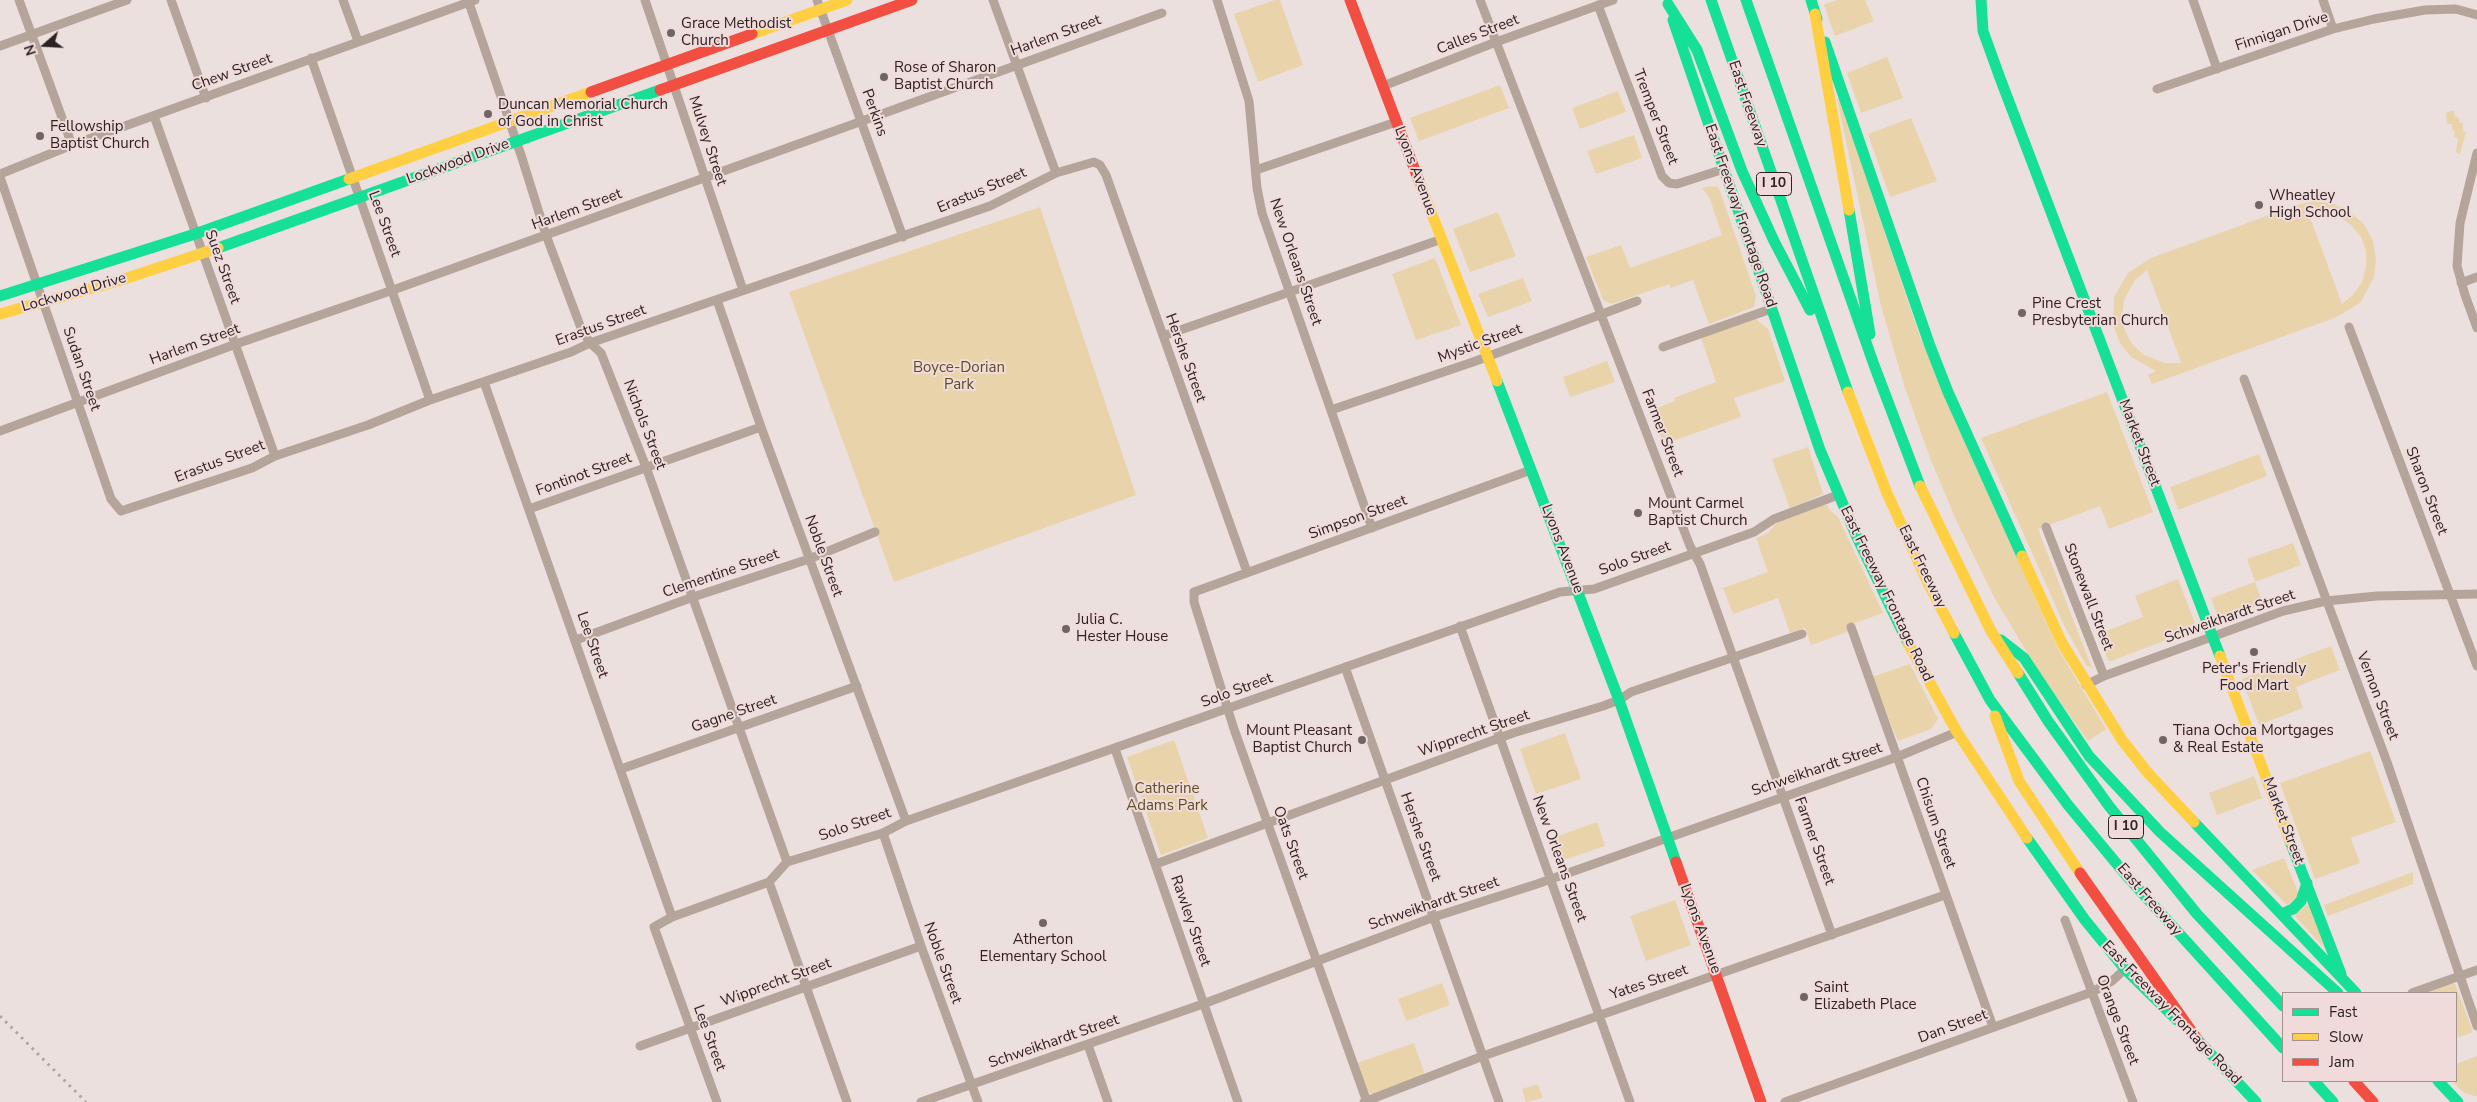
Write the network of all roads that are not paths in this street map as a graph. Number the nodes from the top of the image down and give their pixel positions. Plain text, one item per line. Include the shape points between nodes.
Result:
1 (19, 0) edge
2 (127, 0) edge
3 (170, 0) edge
4 (343, 0) edge
5 (645, 0) edge
6 (847, 0) edge
7 (912, 0) edge
8 (993, 0) edge
9 (1217, 0) edge
10 (1350, 0) edge
11 (1480, 0) edge
12 (1613, 0) edge
13 (1711, 0) edge
14 (1746, 0) edge
15 (1811, 0) edge
16 (1981, 0) edge
17 (2193, 0) edge
18 (2323, 0) edge
19 (472, 1) edge
20 (1667, 2) edge
21 (2454, 4) edge
22 (818, 5) edge
23 (1598, 6) junction
24 (1162, 13) dead end
25 (1816, 14) junction
26 (2477, 15) edge
27 (2333, 29) junction
28 (828, 30) junction
29 (31, 34) junction
30 (358, 41) junction
31 (1496, 42) junction
32 (0, 46) edge
33 (311, 58) junction
34 (666, 64) junction
35 (1017, 64) junction
36 (2216, 69) junction
37 (674, 84) junction
38 (1383, 86) junction
39 (2157, 89) dead end
40 (206, 98) junction
41 (154, 116) junction
42 (509, 120) junction
43 (862, 121) junction
44 (1396, 122) junction
45 (515, 141) junction
46 (72, 145) junction
47 (2477, 153) edge
48 (1089, 162) joint
49 (1724, 169) junction
50 (1256, 170) junction
51 (1056, 173) junction
52 (0, 176) edge
53 (353, 176) junction
54 (705, 178) junction
55 (360, 197) junction
56 (195, 234) junction
57 (546, 235) junction
58 (903, 237) junction
59 (1442, 239) junction
60 (202, 254) junction
61 (2477, 277) edge
62 (37, 283) junction
63 (2461, 283) junction
64 (393, 290) junction
65 (743, 290) junction
66 (1290, 292) junction
67 (0, 296) edge
68 (717, 300) junction
69 (1637, 301) dead end
70 (42, 302) junction
71 (1771, 309) junction
72 (0, 314) edge
73 (1602, 314) junction
74 (2349, 327) dead end
75 (2477, 328) edge
76 (1163, 336) junction
77 (590, 343) junction
78 (236, 344) junction
79 (1663, 346) dead end
80 (1488, 356) junction
81 (1874, 365) junction
82 (1838, 368) junction
83 (2244, 379) dead end
84 (484, 382) junction
85 (430, 400) junction
86 (78, 402) junction
87 (1331, 410) junction
88 (761, 427) junction
89 (0, 430) edge
90 (275, 456) junction
91 (646, 467) junction
92 (1531, 470) junction
93 (1838, 494) junction
94 (530, 509) junction
95 (121, 511) joint
96 (2046, 527) dead end
97 (1372, 528) junction
98 (875, 532) dead end
99 (1694, 553) junction
100 (809, 559) junction
101 (1247, 572) junction
102 (1577, 590) junction
103 (1194, 592) joint
104 (2450, 594) junction
105 (2477, 594) edge
106 (693, 597) junction
107 (2326, 601) junction
108 (1460, 626) junction
109 (1851, 627) dead end
110 (1991, 631) junction
111 (1802, 634) dead end
112 (2213, 637) junction
113 (576, 640) junction
114 (1734, 658) junction
115 (2477, 666) edge
116 (1345, 667) junction
117 (2104, 676) junction
118 (2086, 685) junction
119 (857, 686) junction
120 (1619, 700) junction
121 (1990, 700) junction
122 (1228, 709) junction
123 (739, 727) junction
124 (1957, 732) junction
125 (1500, 738) junction
126 (1115, 749) junction
127 (1897, 757) junction
128 (621, 769) junction
129 (1384, 780) junction
130 (1784, 797) junction
131 (906, 821) junction
132 (1269, 823) junction
133 (883, 833) junction
134 (1667, 837) junction
135 (787, 862) junction
136 (1156, 864) junction
137 (1551, 878) junction
138 (769, 882) junction
139 (2307, 883) junction
140 (1945, 895) junction
141 (2281, 914) junction
142 (672, 917) junction
143 (1434, 917) junction
144 (2065, 920) dead end
145 (1832, 935) junction
146 (921, 946) junction
147 (1317, 960) junction
148 (2125, 969) junction
149 (2477, 970) edge
150 (1716, 975) junction
151 (2459, 977) junction
152 (2343, 980) junction
153 (805, 987) junction
154 (2092, 992) junction
155 (2337, 992) edge
156 (2355, 992) edge
157 (2415, 992) edge
158 (1203, 1004) junction
159 (2282, 1005) edge
160 (1599, 1015) junction
161 (2477, 1026) edge
162 (1993, 1027) junction
163 (691, 1028) junction
164 (2197, 1039) junction
165 (1088, 1045) junction
166 (640, 1046) dead end
167 (2282, 1047) edge
168 (1483, 1056) junction
169 (2315, 1082) edge
170 (2355, 1082) edge
171 (2439, 1082) edge
172 (972, 1085) junction
173 (717, 1102) edge
174 (847, 1102) edge
175 (921, 1102) edge
176 (978, 1102) edge
177 (1108, 1102) edge
178 (1238, 1102) edge
179 (1366, 1102) edge
180 (1499, 1102) edge
181 (1630, 1102) edge
182 (1761, 1102) edge
183 (1785, 1102) edge
184 (2133, 1102) edge
185 (2256, 1102) edge
186 (2333, 1102) edge
187 (2374, 1102) edge
188 (2458, 1102) edge

1 - 29 street
2 - 29 street
3 - 40 street
4 - 30 street
5 - 34 street, Mulvey Street
6 - 22 main road, Lockwood Drive
7 - 28 main road, Lockwood Drive
8 - 35 street
9 - 50 street, New Orleans Street via 1249,101
10 - 38 main road, Lyons Avenue
11 - 31 street, Farmer Street
12 - 23 street, Calles Street
13 - 82 main road, East Freeway / I 10
14 - 81 main road, East Freeway / I 10
15 - 25 main road
16 - 112 main road, Market Street via 1983,31 1993,59
17 - 36 street
18 - 27 street
19 - 30 street, Chew Street
19 - 42 street, Nichols Street
20 - 49 main road, East Freeway Frontage Road
20 - 82 main road via 1697,50 1742,171
21 - 26 street, Finnigan Drive
21 - 27 street, Finnigan Drive
22 - 28 street, Perkins
22 - 34 main road, Lockwood Drive
23 - 31 street, Calles Street
23 - 49 street, Tremper Street via 1662,176 1677,184
24 - 35 street, Harlem Street
25 - 81 main road via 1864,288
25 - 118 main road via 1948,392 2053,625
27 - 36 street, Finnigan Drive
28 - 37 main road, Lockwood Drive
28 - 43 street, Perkins
29 - 32 street
29 - 46 street
30 - 33 street, Chew Street
31 - 38 street, Calles Street
31 - 73 street, Farmer Street
33 - 40 street, Chew Street
33 - 53 street, Lee Street
34 - 37 street, Mulvey Street
34 - 42 main road, Lockwood Drive
35 - 43 street, Harlem Street
35 - 51 street
36 - 39 street, Finnigan Drive
37 - 45 main road, Lockwood Drive
37 - 54 street, Mulvey Street
38 - 44 main road, Lyons Avenue
40 - 41 street, Chew Street
41 - 46 street, Chew Street
41 - 56 street, Suez Street
42 - 45 street, Nichols Street
42 - 53 main road, Lockwood Drive
43 - 54 street, Harlem Street
43 - 58 street, Perkins
44 - 50 street
44 - 59 main road, Lyons Avenue
45 - 55 main road, Lockwood Drive
45 - 57 street, Nichols Street
46 - 52 street, Chew Street
47 - 63 street via 2460,223 2457,266
48 - 51 street, Erastus Street
48 - 76 street, Hershe Street via 1100,165 1106,175
49 - 71 main road, East Freeway Frontage Road
50 - 66 street, New Orleans Street via 1262,213
51 - 58 street, Erastus Street via 990,206
52 - 62 street, Sudan Street
53 - 55 street, Lee Street
53 - 56 main road, Lockwood Drive
54 - 57 street, Harlem Street
54 - 65 street, Mulvey Street
55 - 60 main road, Lockwood Drive
55 - 64 street, Lee Street
56 - 60 street, Suez Street
56 - 62 main road, Lockwood Drive
57 - 64 street, Harlem Street
57 - 77 street, Nichols Street via 581,328
58 - 65 street, Erastus Street
59 - 66 street
59 - 80 main road, Lyons Avenue
60 - 70 main road, Lockwood Drive
60 - 78 street, Suez Street
61 - 63 street
62 - 67 main road, Lockwood Drive
62 - 70 street, Sudan Street
63 - 75 street
64 - 78 street, Harlem Street
64 - 85 street, Lee Street
65 - 68 street, Erastus Street
66 - 76 street
66 - 87 street, New Orleans Street
68 - 77 street, Erastus Street
68 - 88 street, Noble Street
69 - 73 street, Mystic Street
70 - 72 main road, Lockwood Drive
70 - 86 street, Sudan Street
71 - 79 street
71 - 93 main road, East Freeway Frontage Road
73 - 80 street, Mystic Street
73 - 99 street, Farmer Street
74 - 104 street, Sharon Street
76 - 101 street, Hershe Street
77 - 84 street, Erastus Street
77 - 91 street, Nichols Street via 601,353
78 - 86 street, Harlem Street
78 - 90 street, Suez Street
80 - 87 street, Mystic Street
80 - 92 main road, Lyons Avenue
81 - 110 main road, East Freeway / I 10 via 1934,518
82 - 121 main road, East Freeway / I 10 via 1887,493 1928,582
83 - 107 street, Vernon Street
84 - 85 street, Erastus Street
84 - 94 street, Lee Street
85 - 90 street, Erastus Street
86 - 89 street, Harlem Street
86 - 95 street, Sudan Street via 111,498
87 - 97 street, New Orleans Street
88 - 91 street, Fontinot Street
88 - 100 street, Noble Street
90 - 95 street, Erastus Street via 252,468
91 - 94 street, Fontinot Street
91 - 106 street, Nichols Street
92 - 97 street, Simpson Street
92 - 102 main road, Lyons Avenue
93 - 99 street, Solo Street via 1774,519 1754,532
93 - 124 main road, East Freeway Frontage Road via 1915,658
94 - 113 street, Lee Street
96 - 117 street, Stonewall Street
97 - 101 street, Simpson Street
98 - 100 street, Clementine Street
99 - 102 street, Solo Street via 1594,589
99 - 114 street, Farmer Street
100 - 106 street, Clementine Street
100 - 119 street, Noble Street
101 - 103 street, Simpson Street
102 - 108 street, Solo Street via 1560,592
102 - 120 main road, Lyons Avenue
103 - 122 street, Oats Street via 1194,602
104 - 105 street, Schweikhardt Street
104 - 107 street, Schweikhardt Street
104 - 115 street, Sharon Street
106 - 113 street, Clementine Street
106 - 123 street, Nichols Street
107 - 112 street, Schweikhardt Street via 2283,611
107 - 151 street, Vernon Street via 2387,762
108 - 116 street, Solo Street
108 - 125 street, New Orleans Street
109 - 127 street, Chisum Street
110 - 155 main road via 2024,658 2089,756 2160,832
110 - 159 main road, East Freeway / I 10 via 2048,721 2108,806 2197,914
111 - 114 street, Wipprecht Street
112 - 117 street, Schweikhardt Street
112 - 139 main road, Market Street
113 - 128 street, Lee Street
114 - 120 street, Wipprecht Street via 1631,692
114 - 130 street, Farmer Street
116 - 122 street, Solo Street
116 - 129 street, Hershe Street
117 - 118 street, Schweikhardt Street
118 - 141 main road via 2148,773
119 - 123 street, Gagne Street
119 - 131 street, Noble Street
120 - 125 street, Wipprecht Street
120 - 134 main road, Lyons Avenue
121 - 164 main road via 2019,782
121 - 167 main road, East Freeway / I 10 via 2114,861
122 - 126 street, Solo Street
122 - 132 street, Oats Street
123 - 128 street, Gagne Street
123 - 135 street, Nichols Street
124 - 127 street, Schweikhardt Street
124 - 148 main road, East Freeway Frontage Road via 2044,865
125 - 129 street, Wipprecht Street
125 - 137 street, New Orleans Street
126 - 131 street, Solo Street
126 - 136 street, Rawley Street
127 - 130 street, Schweikhardt Street
127 - 140 street, Chisum Street
128 - 142 street, Lee Street
129 - 132 street, Wipprecht Street
129 - 143 street, Hershe Street
130 - 134 street, Schweikhardt Street
130 - 145 street, Farmer Street
131 - 133 street, Solo Street
132 - 136 street, Wipprecht Street
132 - 147 street, Oats Street
133 - 135 street, Solo Street
133 - 146 street, Noble Street
134 - 137 street, Schweikhardt Street
134 - 150 main road, Lyons Avenue
135 - 138 street
136 - 158 street, Rawley Street
137 - 143 street, Schweikhardt Street
137 - 160 street, New Orleans Street
138 - 142 street
138 - 153 street
139 - 141 main road, Market Street via 2301,901
139 - 152 main road, Market Street
140 - 145 street, Yates Street
140 - 162 street, Chisum Street
141 - 152 main road
142 - 163 street, Lee Street via 654,927
143 - 147 street, Schweikhardt Street
143 - 168 street, Hershe Street
144 - 154 street, Orange Street
145 - 150 street, Yates Street
146 - 153 street, Wipprecht Street
146 - 172 street, Noble Street
147 - 158 street, Schweikhardt Street
147 - 179 street, Oats Street
148 - 154 street, Dan Street
148 - 164 main road, East Freeway Frontage Road
149 - 151 street
150 - 160 street, Yates Street
150 - 182 main road, Lyons Avenue
151 - 157 street
151 - 161 street, Vernon Street
152 - 156 main road
153 - 163 street, Wipprecht Street
153 - 174 street
154 - 162 street, Dan Street
154 - 184 street, Orange Street
158 - 165 street, Schweikhardt Street
158 - 178 street, Rawley Street
160 - 168 street, Yates Street
160 - 181 street, New Orleans Street
162 - 183 street, Dan Street
163 - 166 street, Wipprecht Street
163 - 173 street, Lee Street
164 - 185 main road, East Freeway Frontage Road
165 - 172 street, Schweikhardt Street
165 - 177 street
168 - 179 street, Yates Street
168 - 180 street, Hershe Street
169 - 186 main road
170 - 187 main road
171 - 188 main road
172 - 175 street, Schweikhardt Street
172 - 176 street, Noble Street

